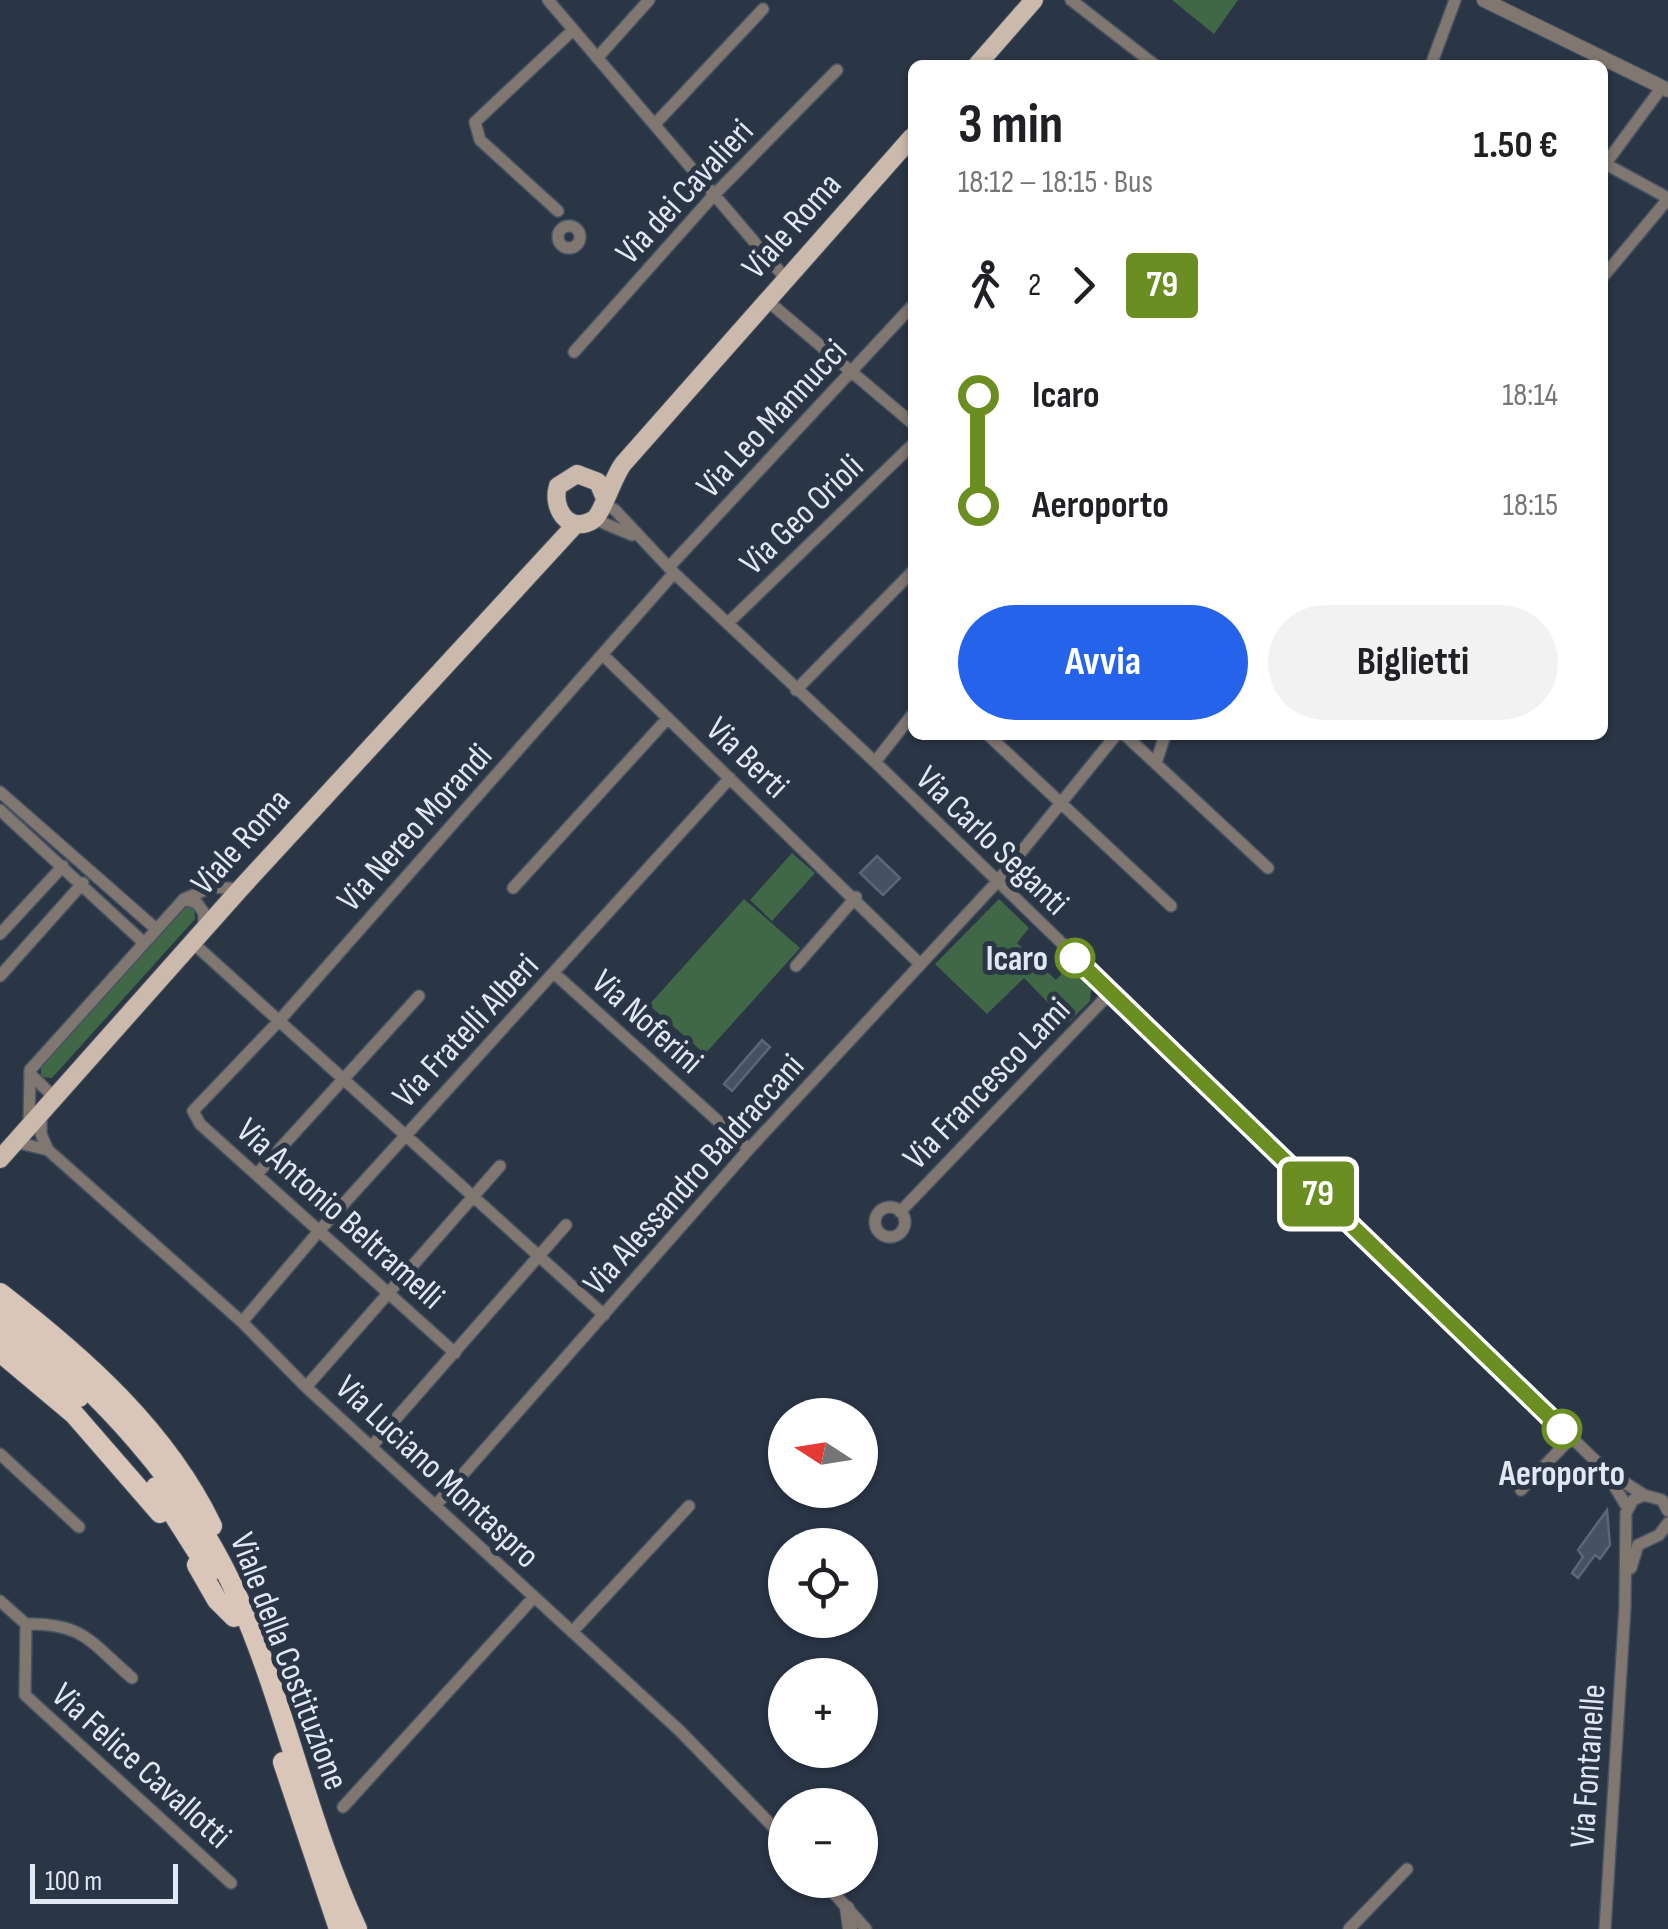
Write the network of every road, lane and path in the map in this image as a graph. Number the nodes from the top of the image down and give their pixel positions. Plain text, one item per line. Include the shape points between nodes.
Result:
1 (548, 0) edge
2 (649, 0) edge
3 (1034, 0) edge
4 (1071, 0) edge
5 (1455, 0) edge
6 (1484, 0) edge
7 (763, 9) dead end
8 (573, 30) junction
9 (597, 58) junction
10 (981, 60) edge
11 (1149, 60) edge
12 (1433, 60) edge
13 (1607, 60) edge
14 (1608, 60) edge
15 (837, 70) dead end
16 (1665, 88) edge
17 (656, 124) junction
18 (908, 142) edge
19 (1608, 157) edge
20 (1608, 164) edge
21 (713, 196) junction
22 (1668, 198) edge
23 (569, 227) dead end
24 (1608, 271) edge
25 (786, 279) junction
26 (776, 308) dead end
27 (908, 312) edge
28 (574, 352) dead end
29 (852, 373) junction
30 (908, 420) edge
31 (638, 446) junction
32 (908, 449) edge
33 (584, 474) junction
34 (555, 501) junction
35 (595, 511) junction
36 (531, 568) junction
37 (672, 570) junction
38 (908, 576) edge
39 (728, 622) junction
40 (603, 655) junction
41 (796, 690) junction
42 (668, 718) junction
43 (908, 720) edge
44 (993, 740) edge
45 (1112, 740) edge
46 (1131, 740) edge
47 (1163, 740) edge
48 (875, 762) junction
49 (1156, 763) junction
50 (730, 778) junction
51 (0, 792) edge
52 (1060, 804) junction
53 (0, 810) edge
54 (63, 866) junction
55 (1268, 868) dead end
56 (84, 883) junction
57 (996, 883) junction
58 (513, 888) dead end
59 (240, 889) junction
60 (856, 897) junction
61 (184, 900) junction
62 (1171, 906) dead end
63 (156, 928) junction
64 (0, 934) edge
65 (199, 936) junction
66 (144, 942) junction
67 (920, 962) junction
68 (796, 966) dead end
69 (554, 974) junction
70 (0, 976) edge
71 (1111, 992) junction
72 (420, 996) dead end
73 (279, 1021) junction
74 (30, 1074) junction
75 (344, 1080) junction
76 (55, 1098) junction
77 (192, 1114) joint
78 (35, 1120) junction
79 (405, 1136) junction
80 (14, 1142) junction
81 (749, 1149) junction
82 (48, 1150) junction
83 (0, 1160) edge
84 (500, 1166) dead end
85 (257, 1174) junction
86 (474, 1196) junction
87 (900, 1212) dead end
88 (566, 1225) dead end
89 (318, 1231) junction
90 (540, 1256) junction
91 (390, 1293) junction
92 (0, 1294) edge
93 (0, 1311) edge
94 (604, 1315) junction
95 (242, 1322) junction
96 (0, 1331) edge
97 (0, 1352) edge
98 (455, 1353) junction
99 (306, 1387) junction
100 (1571, 1438) junction
101 (371, 1447) junction
102 (0, 1454) edge
103 (1605, 1470) junction
104 (1521, 1490) dead end
105 (1644, 1495) junction
106 (435, 1506) junction
107 (690, 1506) dead end
108 (1668, 1511) edge
109 (1627, 1514) junction
110 (1668, 1522) edge
111 (79, 1527) dead end
112 (1648, 1538) junction
113 (534, 1597) junction
114 (0, 1601) edge
115 (1625, 1607) junction
116 (237, 1609) junction
117 (26, 1624) junction
118 (572, 1632) junction
119 (132, 1678) dead end
120 (343, 1806) dead end
121 (768, 1820) edge
122 (1408, 1869) dead end
123 (231, 1883) dead end
124 (838, 1898) edge
125 (847, 1908) junction
126 (339, 1929) edge
127 (356, 1929) edge
128 (850, 1929) edge
129 (866, 1929) edge
130 (1349, 1929) edge
131 (1605, 1929) edge

1 - 8 street
2 - 9 street
3 - 10 main road
4 - 11 street
5 - 12 street
6 - 13 street
7 - 17 street
8 - 9 street
8 - 23 street via 476,122 480,140
9 - 17 street
14 - 16 street
15 - 21 street, Via dei Cavalieri
16 - 19 street
17 - 21 street
18 - 25 main road, Viale Roma
20 - 22 street
21 - 25 street
21 - 28 street, Via dei Cavalieri
22 - 24 street
25 - 31 main road, Viale Roma
26 - 29 street
27 - 29 street, Via Leo Mannucci
29 - 30 street
29 - 37 street, Via Leo Mannucci
31 - 33 main road, Viale Roma
31 - 35 main road, Viale Roma
32 - 39 street, Via Geo Orioli
33 - 34 main road via 563,480
33 - 35 main road via 598,482
34 - 35 main road via 562,516
34 - 36 main road, Viale Roma
35 - 36 main road, Viale Roma
35 - 37 street, Via Carlo Seganti
36 - 59 main road, Viale Roma
37 - 39 street, Via Carlo Seganti
37 - 40 street, Via Nereo Morandi
38 - 41 street
39 - 41 street, Via Carlo Seganti
40 - 42 street, Via Berti
40 - 73 street, Via Nereo Morandi
41 - 48 street, Via Carlo Seganti
42 - 50 street, Via Berti
42 - 58 street
43 - 48 street
44 - 52 street
45 - 52 street, Via Alessandro Baldraccani
46 - 49 street
47 - 49 street
48 - 57 street, Via Carlo Seganti
49 - 55 street
50 - 60 street, Via Berti
50 - 69 street, Via Fratelli Alberi
51 - 63 street
52 - 57 street, Via Alessandro Baldraccani
52 - 62 street
53 - 54 street
54 - 56 street
54 - 64 street
56 - 66 street
56 - 70 street
57 - 67 street, Via Alessandro Baldraccani
57 - 71 street, Via Carlo Seganti
59 - 61 street via 212,887
59 - 65 main road, Viale Roma
60 - 67 street, Via Berti
60 - 68 street
61 - 63 street
61 - 65 street via 204,913
63 - 66 street
65 - 73 street
65 - 76 main road, Viale Roma
66 - 74 street
67 - 81 street, Via Alessandro Baldraccani
69 - 79 street, Via Fratelli Alberi
69 - 81 street, Via Noferini
71 - 87 street, Via Francesco Lami
71 - 100 street, Via Carlo Seganti
72 - 75 street
73 - 75 street
73 - 77 street, Via Nereo Morandi
74 - 76 street
74 - 78 street
75 - 79 street
75 - 85 street
76 - 78 main road, Viale Roma
77 - 85 street, Via Antonio Beltramelli
78 - 80 main road, Viale Roma
78 - 82 street
79 - 86 street
79 - 89 street, Via Fratelli Alberi
80 - 82 street, Via Luciano Montaspro
80 - 83 main road, Viale Roma
81 - 94 street, Via Alessandro Baldraccani
82 - 95 street, Via Luciano Montaspro
84 - 86 street
85 - 89 street, Via Antonio Beltramelli
86 - 90 street
86 - 91 street
88 - 90 street
89 - 91 street, Via Antonio Beltramelli
89 - 95 street, Via Fratelli Alberi
90 - 94 street
90 - 98 street
91 - 98 street, Via Antonio Beltramelli
91 - 99 street
92 - 116 highway via 105,1380 163,1448 196,1492 240,1577
93 - 116 highway, Viale della Costituzione via 123,1423 203,1528
94 - 106 street, Via Alessandro Baldraccani
95 - 99 street, Via Luciano Montaspro
96 - 116 highway, Viale della Costituzione via 105,1420
97 - 116 highway via 74,1414 189,1550 217,1600
98 - 101 street
99 - 101 street, Via Luciano Montaspro
100 - 103 street, Via Carlo Seganti
100 - 104 street
101 - 106 street, Via Luciano Montaspro
102 - 111 street
103 - 105 street, Via Carlo Seganti
103 - 109 street, Via Carlo Seganti
105 - 108 street, Via Carlo Seganti via 1662,1500
105 - 109 street
106 - 113 street, Via Luciano Montaspro
107 - 118 street
109 - 112 street via 1633,1533
109 - 115 street, Via Fontanelle
110 - 112 street
112 - 115 street, Via Fontanelle via 1633,1556
113 - 118 street, Via Luciano Montaspro
113 - 120 street
114 - 117 street
115 - 131 street, Via Fontanelle
116 - 126 highway, Viale della Costituzione
116 - 127 highway, Viale della Costituzione
117 - 119 street via 74,1628
117 - 123 street, Via Felice Cavallotti via 25,1695
118 - 121 street, Via Luciano Montaspro
122 - 130 street
124 - 125 street
125 - 128 street
125 - 129 street

